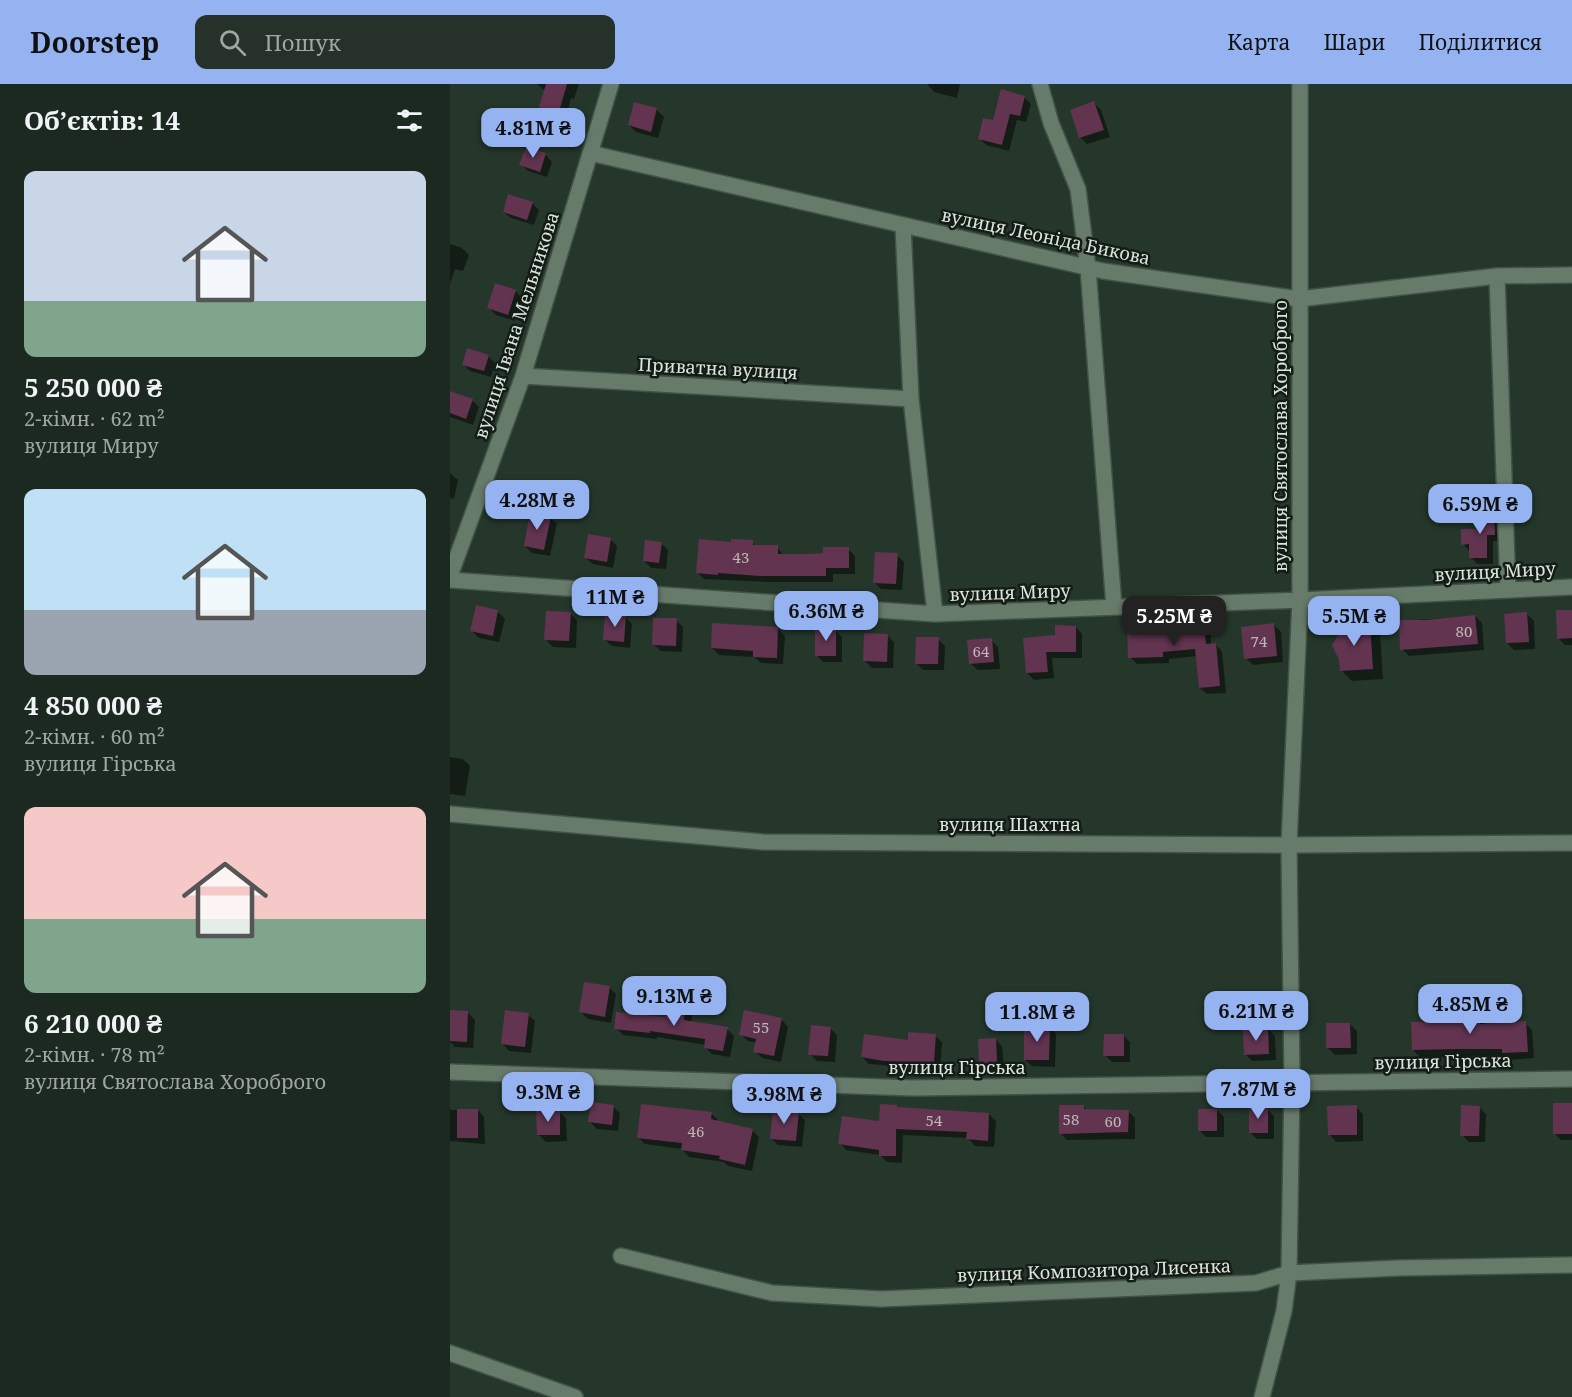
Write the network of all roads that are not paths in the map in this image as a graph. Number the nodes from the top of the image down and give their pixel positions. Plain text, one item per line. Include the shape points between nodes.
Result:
1 (611, 84) edge
2 (1040, 84) edge
3 (1300, 84) edge
4 (590, 153) junction
5 (903, 225) junction
6 (1088, 268) junction
7 (1572, 275) edge
8 (1497, 276) junction
9 (1299, 299) junction
10 (523, 376) junction
11 (911, 399) junction
12 (450, 578) edge
13 (1572, 587) edge
14 (1508, 590) junction
15 (1300, 600) junction
16 (1114, 607) junction
17 (935, 614) junction
18 (450, 814) edge
19 (1572, 843) edge
20 (1289, 845) junction
21 (450, 1072) edge
22 (1572, 1079) edge
23 (1292, 1082) junction
24 (621, 1256) dead end
25 (1572, 1265) edge
26 (1289, 1273) junction
27 (450, 1353) edge
28 (575, 1397) edge
29 (1262, 1397) edge

1 - 4 street, вулиця Івана Мельникова
2 - 6 street via 1078,189
3 - 9 street, вулиця Святослава Хороброго
4 - 5 street, вулиця Леоніда Бикова
4 - 10 street, вулиця Івана Мельникова
5 - 6 street, вулиця Леоніда Бикова
5 - 11 street
6 - 9 street, вулиця Леоніда Бикова
6 - 16 street
7 - 8 street, вулиця Леоніда Бикова
8 - 9 street, вулиця Леоніда Бикова
8 - 14 street
9 - 15 street, вулиця Святослава Хороброго
10 - 11 street, Приватна вулиця
10 - 12 street, вулиця Івана Мельникова
11 - 17 street
12 - 17 street, вулиця Миру
13 - 14 street, вулиця Миру
14 - 15 street, вулиця Миру
15 - 16 street, вулиця Миру
15 - 20 street, вулиця Святослава Хороброго
16 - 17 street, вулиця Миру
18 - 20 street, вулиця Шахтна via 764,842
19 - 20 street, вулиця Шахтна
20 - 23 street, вулиця Святослава Хороброго
21 - 23 street, вулиця Гірська via 913,1088
22 - 23 street, вулиця Гірська
23 - 26 street, вулиця Святослава Хороброго
24 - 26 street, вулиця Композитора Лисенка via 772,1293 881,1299 1256,1283
25 - 26 street, вулиця Композитора Лисенка
26 - 29 street, вулиця Святослава Хороброго via 1284,1311
27 - 28 street

